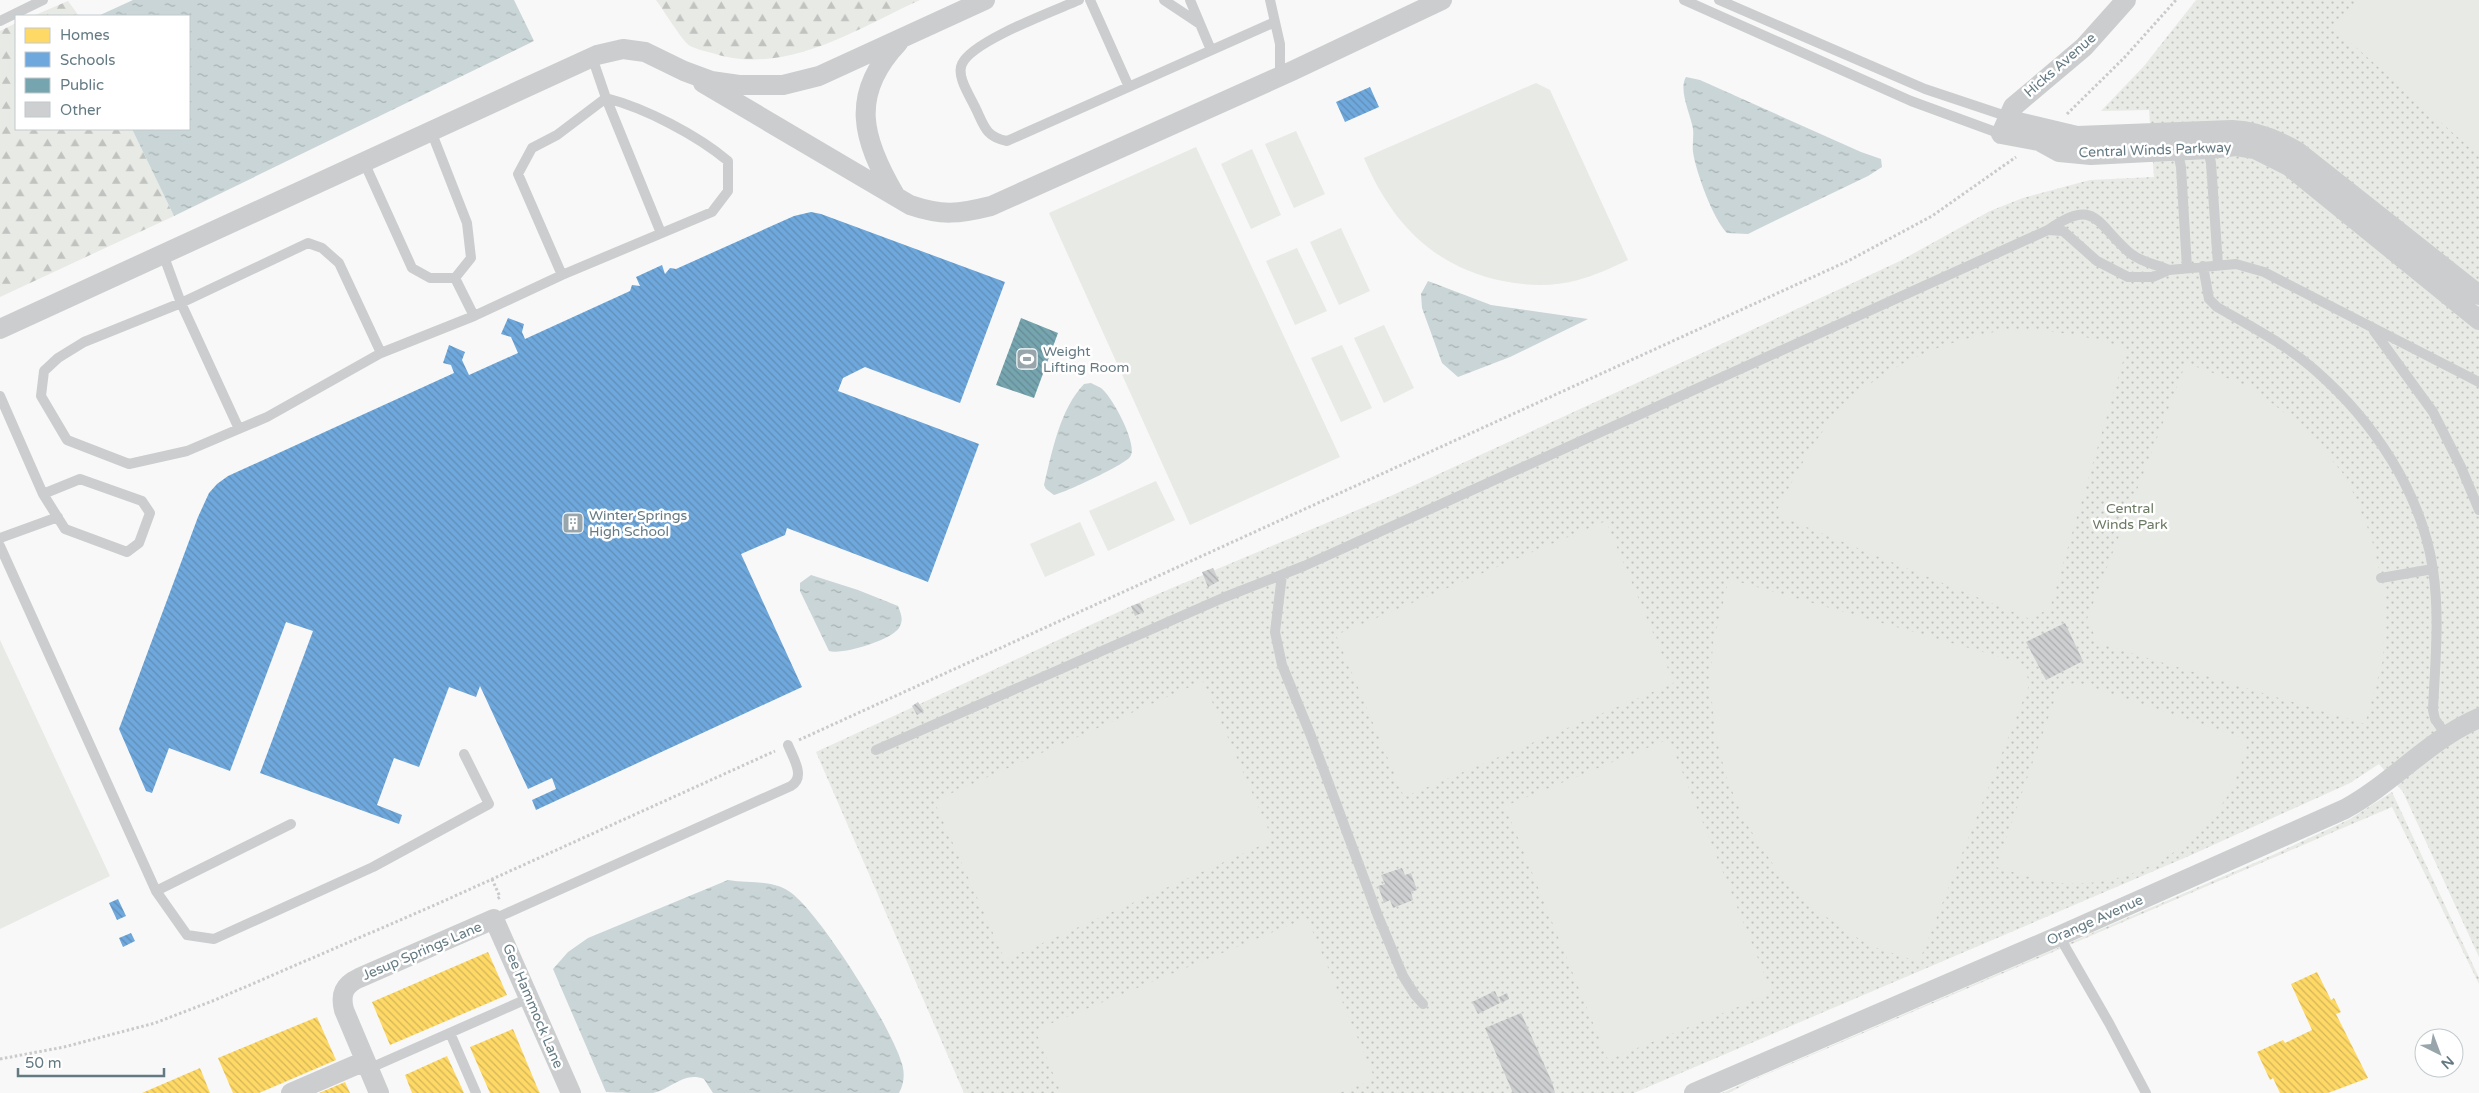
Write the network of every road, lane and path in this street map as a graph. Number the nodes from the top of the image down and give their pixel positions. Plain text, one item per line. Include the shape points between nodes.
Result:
1 (43, 0) edge
2 (985, 0) edge
3 (1079, 0) edge
4 (1090, 0) edge
5 (1164, 0) edge
6 (1190, 0) edge
7 (1270, 0) edge
8 (1442, 0) edge
9 (1684, 0) edge
10 (1719, 0) edge
11 (2126, 0) edge
12 (2176, 0) edge
13 (0, 21) edge
14 (1275, 22) junction
15 (1200, 24) junction
16 (902, 38) junction
17 (1211, 50) junction
18 (592, 57) junction
19 (684, 71) junction
20 (1280, 76) junction
21 (1129, 86) junction
22 (606, 98) junction
23 (2061, 120) dead end
24 (2005, 125) junction
25 (431, 131) junction
26 (2207, 140) junction
27 (2176, 142) junction
28 (2021, 153) dead end
29 (364, 162) junction
30 (896, 197) junction
31 (2048, 230) junction
32 (661, 233) junction
33 (163, 254) junction
34 (2218, 265) junction
35 (2203, 266) junction
36 (2187, 268) junction
37 (2169, 270) junction
38 (562, 275) junction
39 (455, 278) junction
40 (2479, 295) edge
41 (181, 303) junction
42 (474, 316) junction
43 (2479, 320) edge
44 (2372, 328) junction
45 (0, 330) edge
46 (382, 353) junction
47 (2479, 382) edge
48 (0, 396) edge
49 (239, 429) junction
50 (43, 494) junction
51 (2479, 510) edge
52 (58, 517) junction
53 (0, 538) edge
54 (0, 546) edge
55 (2433, 569) junction
56 (1282, 575) junction
57 (2381, 578) dead end
58 (2479, 718) edge
59 (2446, 735) junction
60 (788, 745) junction
61 (876, 750) dead end
62 (464, 754) dead end
63 (291, 824) dead end
64 (156, 891) junction
65 (494, 919) junction
66 (2059, 936) junction
67 (529, 998) junction
68 (1424, 1004) dead end
69 (450, 1033) junction
70 (0, 1059) edge
71 (366, 1065) junction
72 (291, 1093) edge
73 (379, 1093) edge
74 (476, 1093) edge
75 (570, 1093) edge
76 (1694, 1093) edge
77 (2146, 1093) edge

1 - 13 lane
2 - 16 street
3 - 21 lane via 980,44 962,63 960,74 986,129 994,138 1007,141
4 - 21 lane
5 - 15 lane
6 - 15 lane
7 - 14 lane
8 - 20 street
9 - 24 lane, Central Winds Parkway via 1911,101
10 - 24 lane, Central Winds Parkway
11 - 24 street, Hicks Avenue via 2084,47 2013,106
12 - 23 path via 2124,58
14 - 17 lane
14 - 20 lane via 1280,44
15 - 17 lane
16 - 19 street via 819,76 783,85 739,85 711,81
16 - 30 street via 883,59 870,82 865,109 868,137 880,170
17 - 21 lane
18 - 19 street via 623,49 645,52
18 - 22 lane
18 - 25 street
19 - 30 street
20 - 30 street via 990,206 958,214 931,213
22 - 32 lane
22 - 32 lane via 632,105 714,149 728,161 728,191 712,212
22 - 38 lane via 557,135 532,148 518,174
24 - 27 street, Central Winds Parkway via 2059,152 2084,154
25 - 29 street
25 - 39 lane via 467,223 471,258
26 - 27 street, Central Winds Parkway
26 - 34 lane
26 - 40 street, Central Winds Parkway via 2242,130 2287,145
26 - 43 street, Central Winds Parkway via 2248,147 2282,161
27 - 36 lane via 2181,167
28 - 60 path via 1932,216 1848,261
29 - 33 street
29 - 39 lane via 412,268 430,278
31 - 37 lane via 2063,231 2096,261 2128,277 2153,277
31 - 37 lane via 2072,216 2091,214 2131,253 2144,262
31 - 56 lane
32 - 38 lane
33 - 41 lane
33 - 45 street
34 - 35 lane
34 - 44 lane via 2236,264 2264,272
35 - 36 lane
35 - 55 lane via 2209,300 2315,370 2354,408 2376,436 2412,500
36 - 37 lane
38 - 42 lane
39 - 42 lane
41 - 46 lane via 308,243 322,248 339,263
41 - 49 lane
41 - 49 lane via 84,342 58,358 44,371 41,396 67,440 129,464 188,451
42 - 46 lane
44 - 47 lane
44 - 51 lane via 2433,412
46 - 49 lane via 267,417
48 - 50 lane
50 - 52 lane
50 - 52 lane via 80,479 142,501 150,513 139,543 127,552 65,529
52 - 53 lane
54 - 64 lane
55 - 57 lane
55 - 59 lane via 2436,635 2433,710
56 - 61 lane
56 - 68 lane via 1275,632 1282,665 1381,925 1404,976
58 - 59 street, Orange Avenue
59 - 66 street, Orange Avenue via 2370,794 2345,809
60 - 65 lane via 799,776 797,783
60 - 70 path via 216,1000 155,1023 64,1047
62 - 64 lane via 489,804 373,867 214,939 187,935
63 - 64 lane
65 - 67 street, Gee Hammock Lane
65 - 71 street, Jesup Springs Lane via 348,984 342,993 342,1003
66 - 76 street, Orange Avenue
66 - 77 lane
67 - 69 lane
67 - 75 street, Gee Hammock Lane
69 - 71 lane
69 - 74 lane
71 - 72 street
71 - 73 street, Jesup Springs Lane

